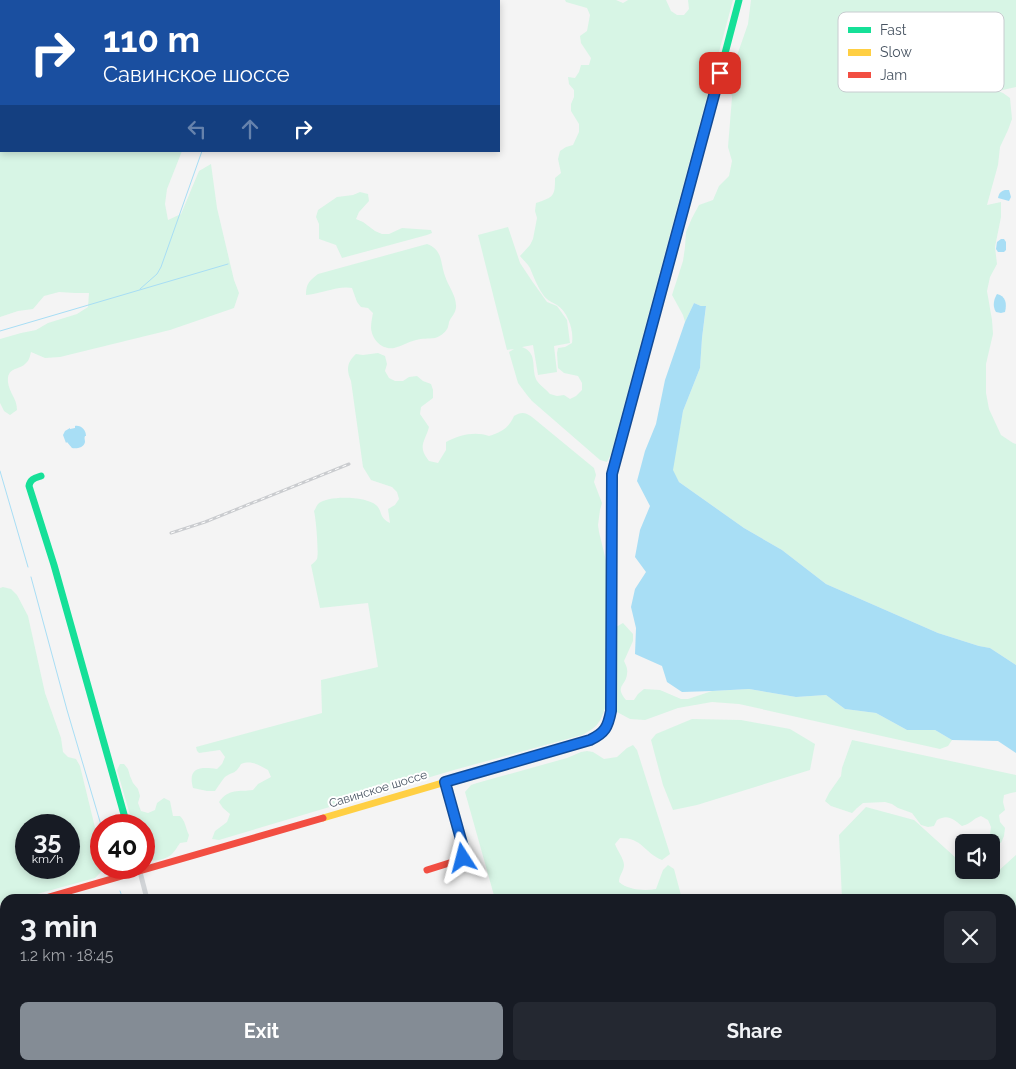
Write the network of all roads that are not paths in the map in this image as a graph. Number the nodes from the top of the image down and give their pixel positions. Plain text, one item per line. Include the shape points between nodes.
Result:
1 (739, 0) edge
2 (41, 476) dead end
3 (445, 782) junction
4 (124, 814) edge
5 (155, 864) edge
6 (427, 870) dead end
7 (107, 879) edge
8 (142, 879) edge
9 (58, 894) edge
10 (146, 894) edge

1 - 3 street, Савинское шоссе via 612,474 609,721 603,733 590,740
2 - 4 street via 32,479 29,486
3 - 5 street, Савинское шоссе
3 - 6 street via 465,856
7 - 9 street, Савинское шоссе
8 - 10 street

